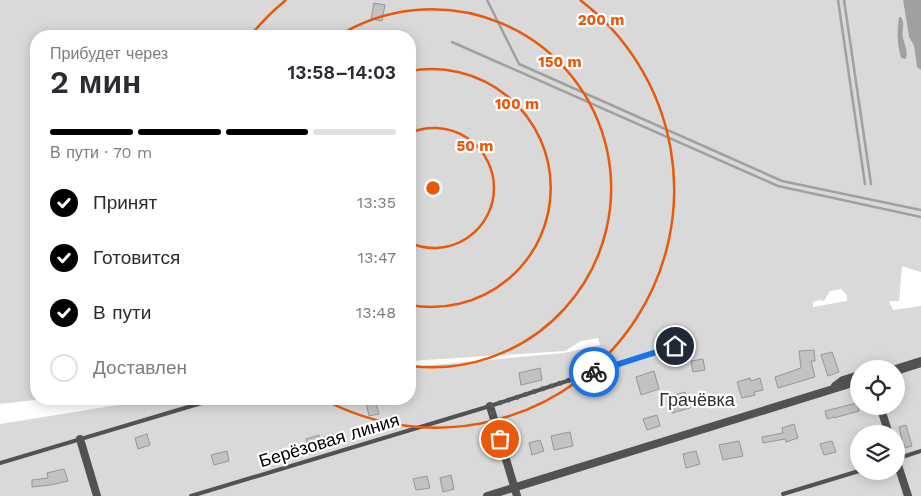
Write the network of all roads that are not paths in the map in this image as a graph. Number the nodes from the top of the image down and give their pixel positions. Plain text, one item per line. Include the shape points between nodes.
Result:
1 (675, 346) dead end
2 (921, 362) edge
3 (905, 367) edge
4 (850, 378) edge
5 (850, 384) edge
6 (834, 388) junction
7 (195, 405) edge
8 (490, 406) junction
9 (80, 440) junction
10 (921, 451) edge
11 (905, 456) edge
12 (0, 463) edge
13 (850, 474) edge
14 (903, 480) edge
15 (514, 488) junction
16 (783, 494) dead end
17 (97, 496) edge
18 (192, 496) edge
19 (487, 496) edge
20 (517, 496) edge
21 (908, 496) edge

1 - 8 lane, Берёзовая линия
2 - 3 street
4 - 6 street
5 - 6 street
6 - 15 street
7 - 9 lane
8 - 15 street
8 - 18 lane, Берёзовая линия
9 - 12 lane
9 - 17 street
10 - 11 lane
13 - 16 lane
14 - 21 street
15 - 19 street
15 - 20 street

